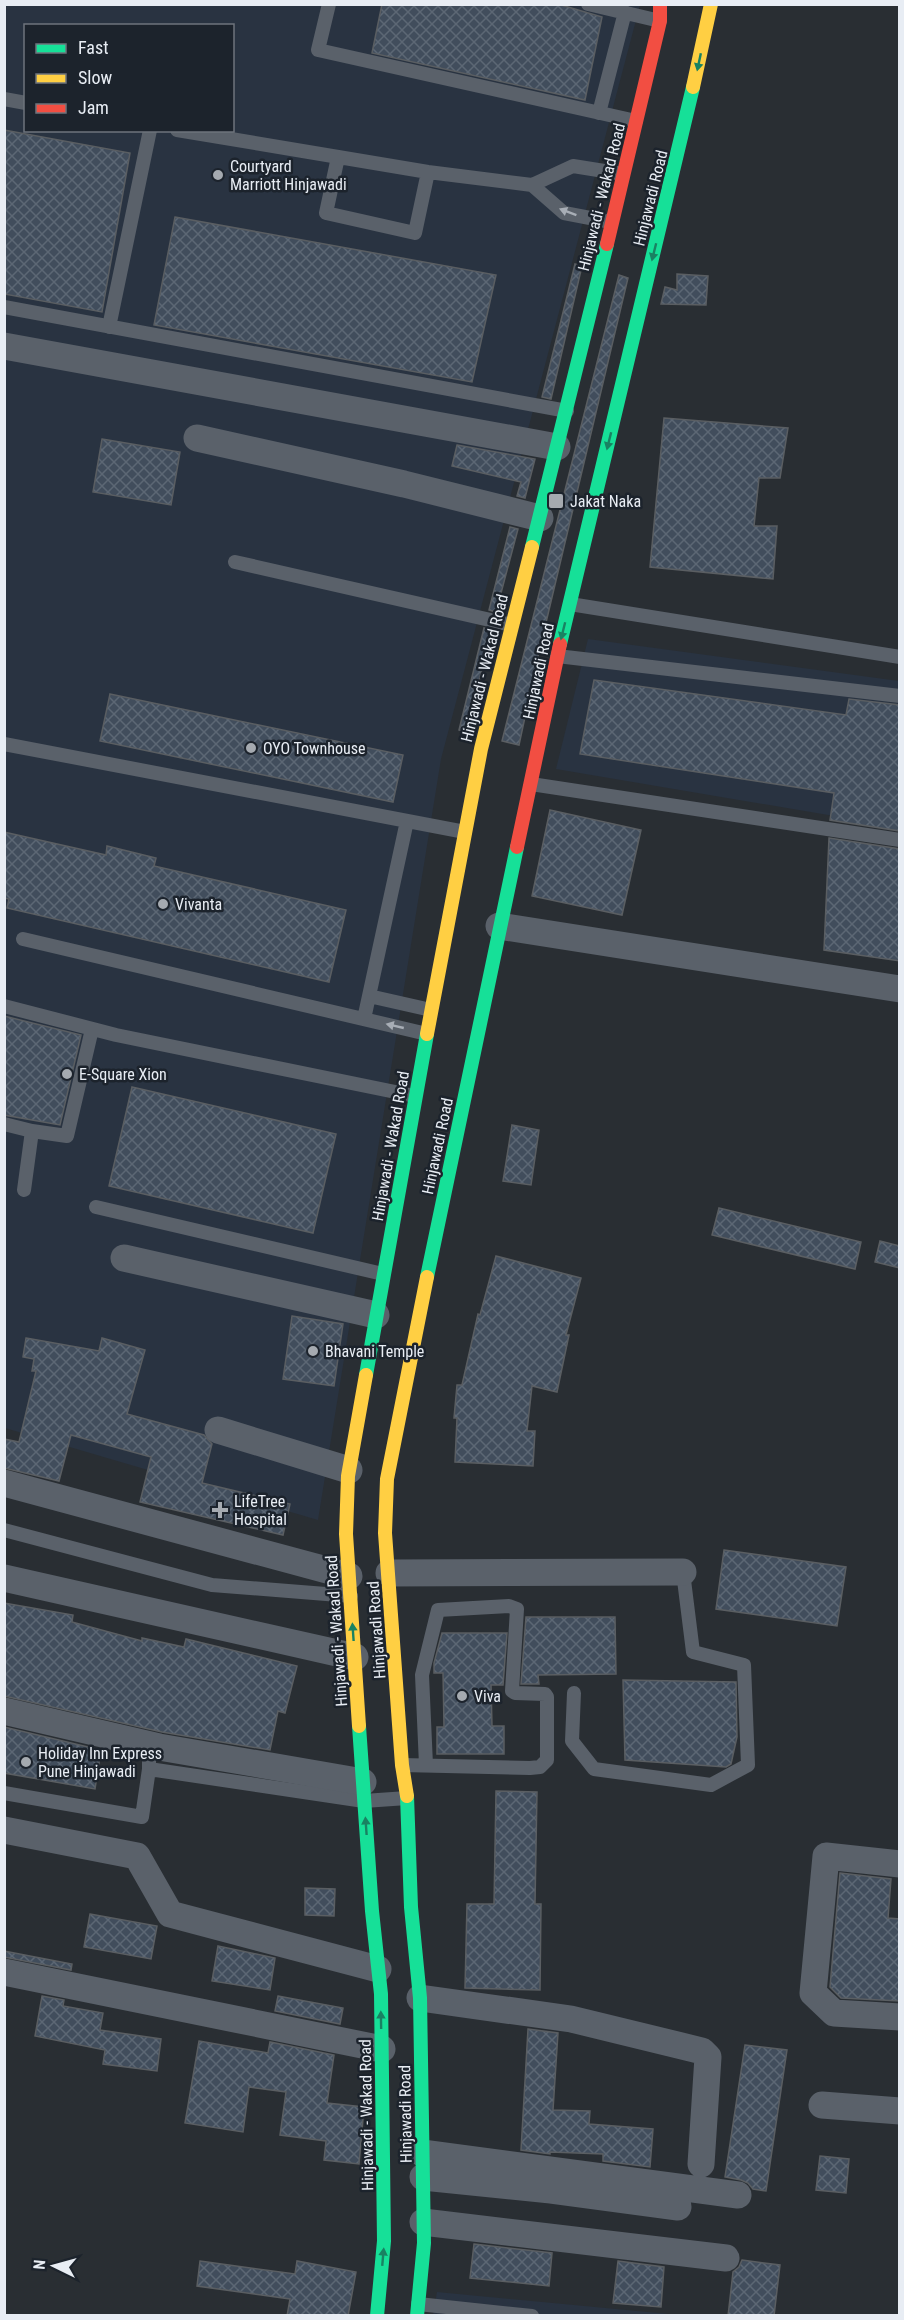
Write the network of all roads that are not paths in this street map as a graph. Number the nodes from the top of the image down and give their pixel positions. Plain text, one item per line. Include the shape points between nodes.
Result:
1 (329, 4) edge
2 (588, 4) edge
3 (660, 4) edge
4 (711, 4) edge
5 (625, 12) junction
6 (660, 21) junction
7 (4, 99) edge
8 (24, 102) edge
9 (599, 113) junction
10 (636, 121) junction
11 (150, 132) edge
12 (189, 132) edge
13 (338, 157) junction
14 (428, 172) junction
15 (623, 174) junction
16 (532, 185) junction
17 (611, 222) junction
18 (4, 308) edge
19 (109, 327) junction
20 (4, 346) edge
21 (567, 411) junction
22 (198, 438) dead end
23 (557, 447) junction
24 (540, 518) junction
25 (235, 562) dead end
26 (570, 604) junction
27 (512, 625) junction
28 (557, 656) junction
29 (900, 657) edge
30 (900, 696) edge
31 (5, 747) edge
32 (530, 784) junction
33 (407, 821) junction
34 (465, 832) junction
35 (900, 840) edge
36 (499, 926) junction
37 (23, 939) dead end
38 (900, 989) edge
39 (369, 996) junction
40 (4, 1006) edge
41 (431, 1010) junction
42 (364, 1019) junction
43 (92, 1029) junction
44 (427, 1034) junction
45 (415, 1096) junction
46 (4, 1124) edge
47 (32, 1131) junction
48 (24, 1190) dead end
49 (96, 1207) dead end
50 (124, 1258) dead end
51 (383, 1275) junction
52 (376, 1315) junction
53 (218, 1430) dead end
54 (349, 1470) junction
55 (4, 1483) edge
56 (4, 1530) edge
57 (683, 1572) joint
58 (389, 1573) junction
59 (4, 1578) edge
60 (350, 1586) junction
61 (355, 1657) junction
62 (574, 1693) dead end
63 (4, 1711) edge
64 (4, 1724) edge
65 (402, 1765) junction
66 (426, 1765) junction
67 (150, 1769) junction
68 (364, 1792) junction
69 (4, 1793) edge
70 (407, 1798) junction
71 (4, 1830) edge
72 (900, 1864) edge
73 (378, 1970) junction
74 (4, 1972) edge
75 (420, 1998) junction
76 (900, 2017) edge
77 (382, 2049) junction
78 (822, 2105) dead end
79 (900, 2111) edge
80 (701, 2164) dead end
81 (422, 2165) junction
82 (738, 2195) dead end
83 (678, 2207) dead end
84 (423, 2222) junction
85 (726, 2258) dead end
86 (417, 2310) edge
87 (377, 2316) edge
88 (532, 2316) edge

1 - 9 lane via 318,50
2 - 5 lane
3 - 6 main road, Hinjawadi - Wakad Road
4 -> 26 main road, Hinjawadi Road
5 - 6 lane
5 - 9 lane
6 - 10 main road, Hinjawadi - Wakad Road
7 - 8 lane
9 - 10 lane
10 - 15 main road, Hinjawadi - Wakad Road
11 - 19 lane
12 - 13 lane
13 - 14 lane
13 - 14 lane via 326,213 415,233
14 - 16 lane
15 - 16 lane via 573,166
15 - 17 main road, Hinjawadi - Wakad Road
17 -> 16 lane via 564,213
17 - 21 main road, Hinjawadi - Wakad Road
18 - 19 lane
19 - 21 lane
20 - 23 street
21 - 23 main road, Hinjawadi - Wakad Road
22 - 24 street
23 - 24 main road, Hinjawadi - Wakad Road
24 - 27 main road, Hinjawadi - Wakad Road
25 - 27 lane
26 -> 28 main road, Hinjawadi Road
26 - 29 lane
27 - 34 main road, Hinjawadi - Wakad Road
28 - 30 lane
28 - 32 main road, Hinjawadi Road
31 - 33 lane
32 - 35 lane
32 - 36 main road, Hinjawadi Road
33 - 34 lane
33 - 39 lane
34 - 41 main road, Hinjawadi - Wakad Road
36 - 38 street
36 - 58 main road, Hinjawadi Road via 387,1479
37 - 42 lane
39 - 41 lane
39 - 42 lane
40 - 43 lane
41 - 44 main road, Hinjawadi - Wakad Road
44 -> 42 lane
43 - 45 lane
43 - 47 lane via 67,1136
44 - 45 main road, Hinjawadi - Wakad Road
45 - 51 main road, Hinjawadi - Wakad Road
46 - 47 lane
47 - 48 lane
49 - 51 lane
50 - 52 street
51 - 52 main road, Hinjawadi - Wakad Road
52 - 54 main road, Hinjawadi - Wakad Road
53 - 54 street
54 - 60 main road, Hinjawadi - Wakad Road via 346,1534
55 - 60 street
56 - 60 lane via 212,1585
57 - 58 street
57 - 62 lane via 693,1652 744,1665 748,1765 711,1785 594,1769 572,1741
58 - 65 main road, Hinjawadi Road
59 - 61 street
61 -> 60 main road, Hinjawadi - Wakad Road
61 - 68 main road, Hinjawadi - Wakad Road
63 - 68 street
64 - 67 lane via 149,1752
65 - 66 lane
65 - 70 main road, Hinjawadi Road
66 - 66 lane via 530,1768 540,1767 547,1760 547,1697 512,1691 517,1609 509,1606 438,1610 422,1675
67 - 68 lane
67 - 69 lane via 142,1817
68 - 70 lane
73 -> 68 main road, Hinjawadi - Wakad Road
70 - 75 main road, Hinjawadi Road via 411,1907
71 - 73 street via 138,1856 170,1914
72 - 76 street via 826,1856 813,1993 834,2013
77 -> 73 main road, Hinjawadi - Wakad Road
74 - 77 street
75 - 80 street via 571,2019 702,2051 708,2057
75 - 81 main road, Hinjawadi Road
87 -> 77 main road, Hinjawadi - Wakad Road via 384,2241
78 - 79 street
81 - 82 street
81 - 83 street via 551,2190
81 - 84 main road, Hinjawadi Road
84 - 85 street
84 - 86 main road, Hinjawadi Road
86 - 88 lane

